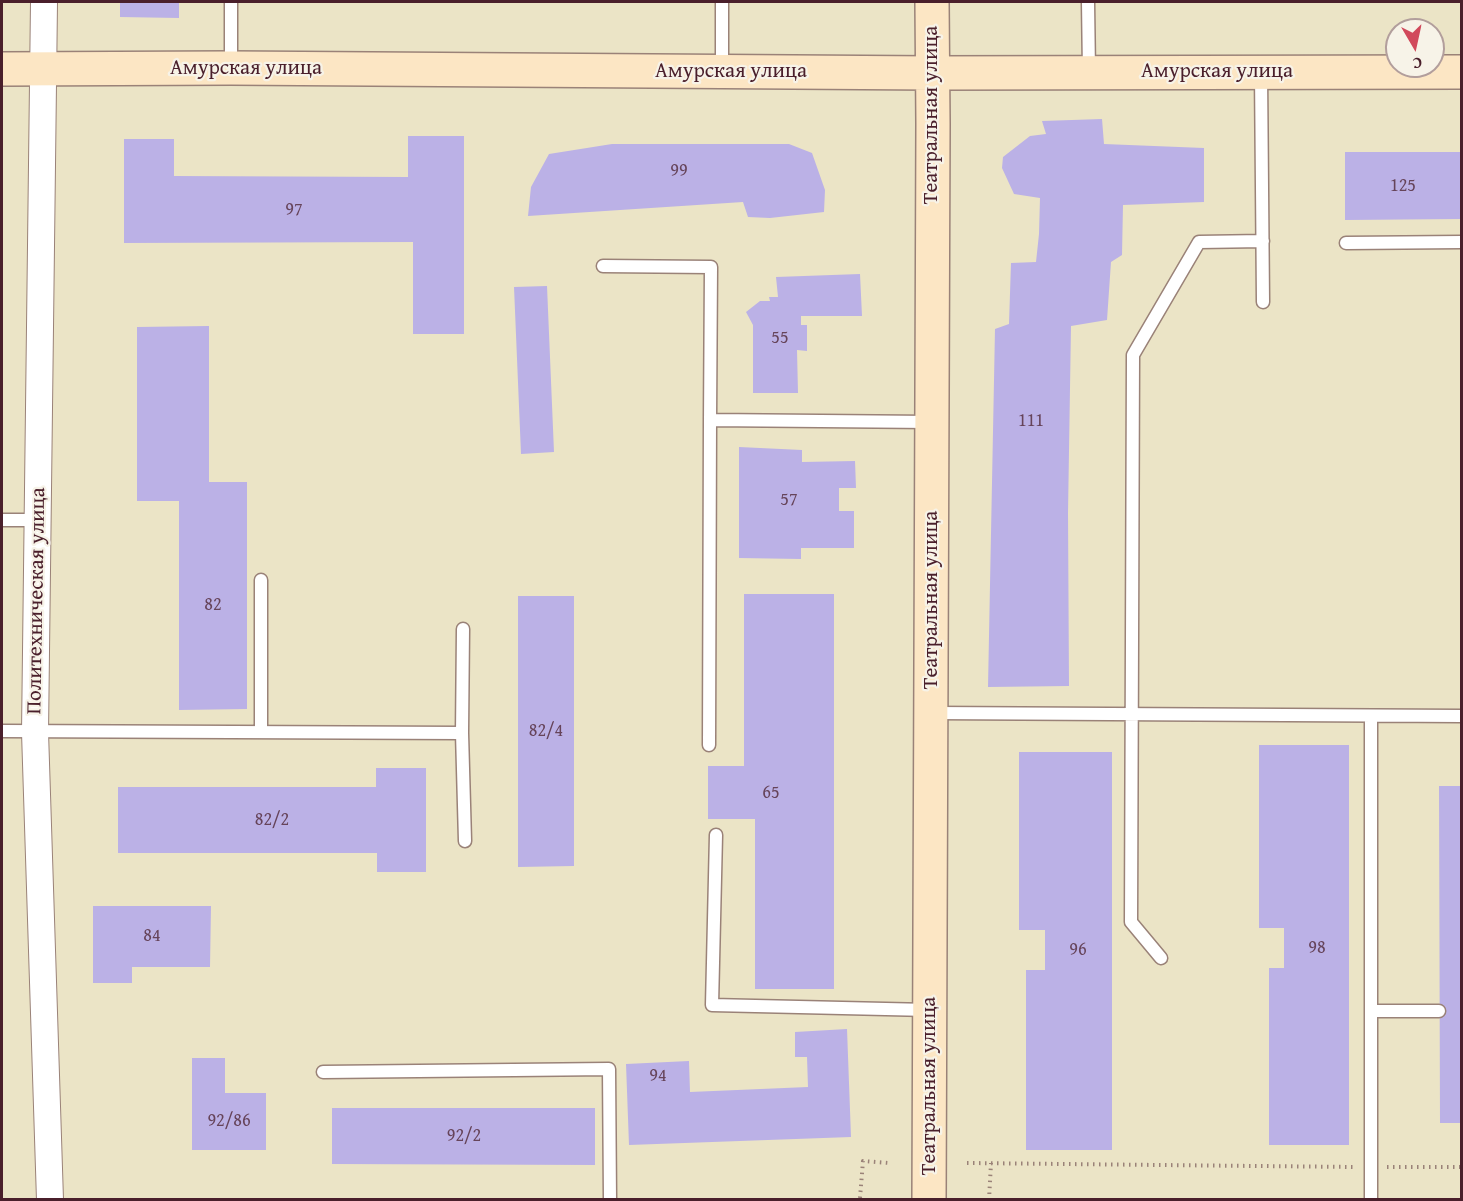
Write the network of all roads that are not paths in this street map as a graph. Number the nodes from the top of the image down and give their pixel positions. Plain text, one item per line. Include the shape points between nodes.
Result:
1 (44, 2) edge
2 (231, 2) edge
3 (722, 2) edge
4 (932, 2) edge
5 (1088, 2) edge
6 (44, 68) junction
7 (231, 68) junction
8 (2, 69) edge
9 (722, 72) junction
10 (1261, 72) junction
11 (1461, 72) edge
12 (933, 73) junction
13 (1089, 73) junction
14 (1263, 241) junction
15 (1461, 242) edge
16 (1346, 243) dead end
17 (603, 266) dead end
18 (1263, 302) dead end
19 (710, 420) junction
20 (932, 422) junction
21 (2, 520) edge
22 (38, 520) junction
23 (261, 580) dead end
24 (463, 629) dead end
25 (931, 713) junction
26 (1131, 715) junction
27 (1371, 716) junction
28 (1461, 716) edge
29 (2, 731) edge
30 (35, 732) junction
31 (261, 732) junction
32 (462, 733) junction
33 (708, 745) dead end
34 (716, 835) dead end
35 (465, 841) dead end
36 (1161, 958) dead end
37 (931, 1010) junction
38 (1371, 1011) junction
39 (1439, 1011) dead end
40 (323, 1072) dead end
41 (50, 1200) edge
42 (610, 1200) edge
43 (929, 1200) edge
44 (1371, 1200) edge

1 - 6 street, Политехническая улица
2 - 7 lane
3 - 9 lane
4 - 12 street, Театральная улица
5 - 13 lane
6 - 7 street, Амурская улица
6 - 8 street, Амурская улица
6 - 22 street, Политехническая улица
7 - 9 street, Амурская улица
9 - 12 street, Амурская улица
10 - 11 street, Амурская улица
10 - 13 street, Амурская улица
10 - 14 lane
12 - 13 street, Амурская улица
12 - 20 street, Театральная улица
14 - 18 lane
14 - 26 lane via 1199,242 1133,355
15 - 16 lane
17 - 19 lane via 711,267
19 - 20 lane
19 - 33 lane
20 - 25 street, Театральная улица
21 - 22 lane
22 - 30 street, Политехническая улица
23 - 31 lane
24 - 32 lane
25 - 26 lane
25 - 37 street, Театральная улица
26 - 27 lane
26 - 36 lane via 1131,922
27 - 28 lane
27 - 38 lane
29 - 30 lane
30 - 31 lane
30 - 41 street, Политехническая улица
31 - 32 lane
32 - 35 lane
34 - 37 lane via 712,1005
37 - 43 street, Театральная улица
38 - 39 lane
38 - 44 lane
40 - 42 lane via 609,1069

